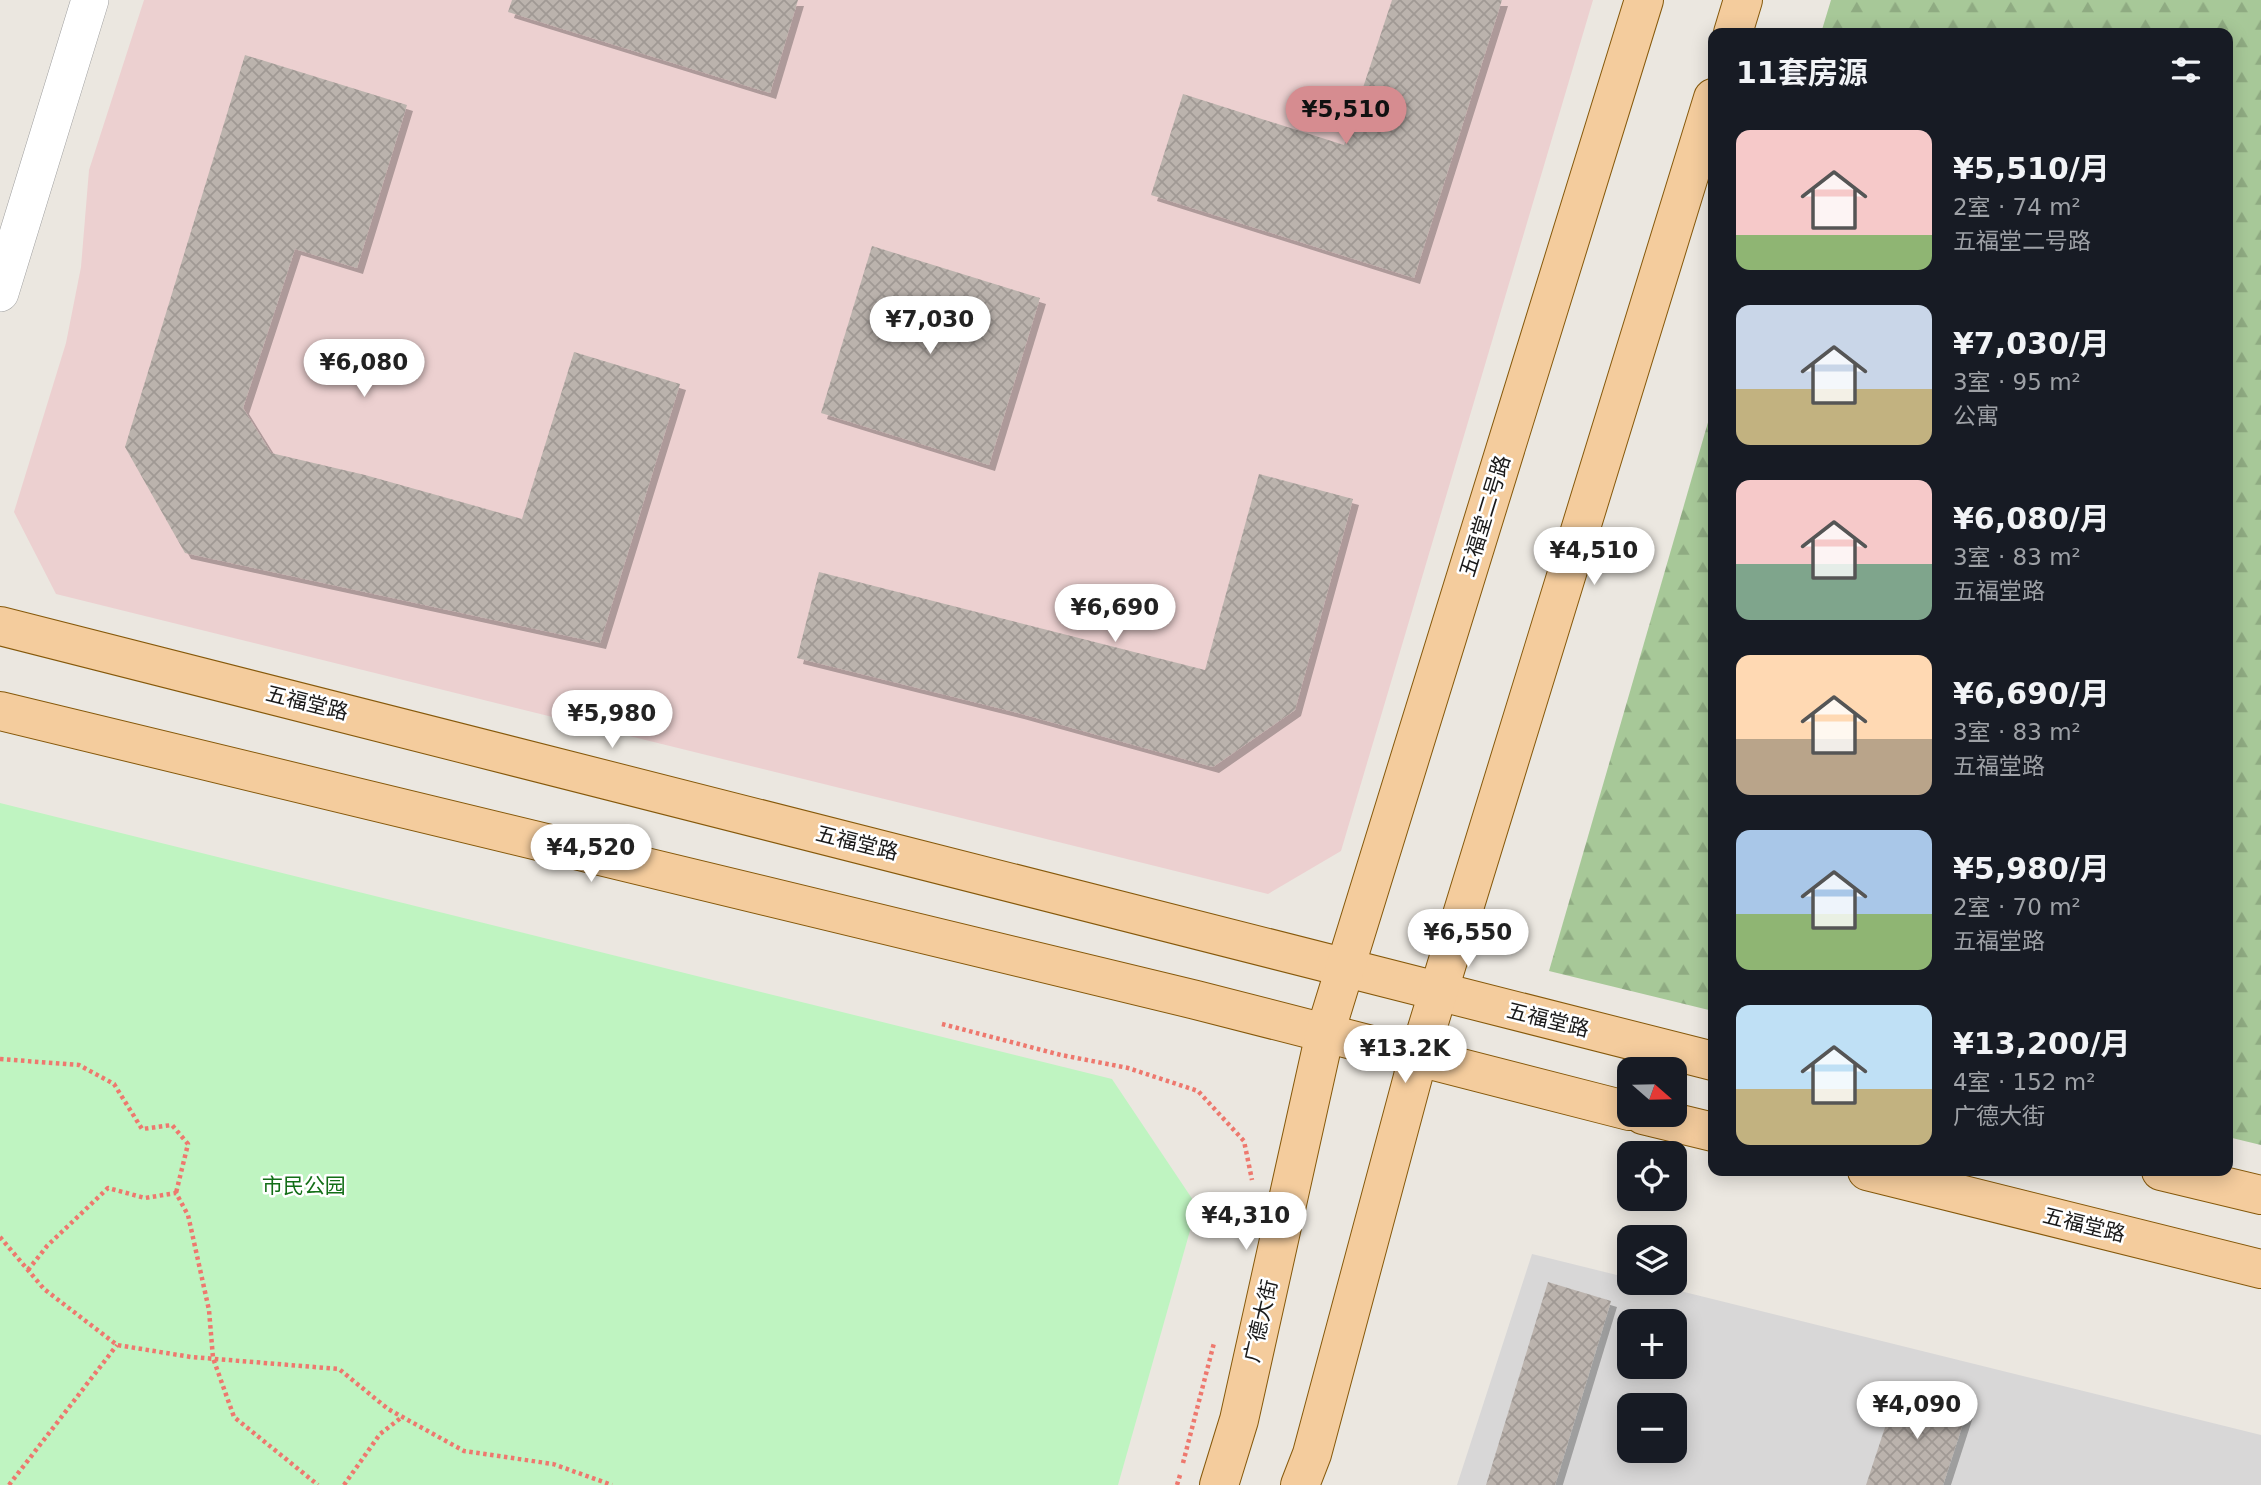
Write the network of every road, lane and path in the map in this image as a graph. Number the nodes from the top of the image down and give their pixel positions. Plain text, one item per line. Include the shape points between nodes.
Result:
1 (90, 0) edge
2 (1644, 0) edge
3 (1744, 0) edge
4 (1735, 28) edge
5 (1708, 114) edge
6 (0, 293) edge
7 (0, 626) edge
8 (0, 711) edge
9 (1346, 967) junction
10 (1438, 992) junction
11 (942, 1024) dead end
12 (1325, 1033) junction
13 (1418, 1058) junction
14 (0, 1059) edge
15 (1708, 1059) edge
16 (1617, 1108) edge
17 (1687, 1126) edge
18 (1708, 1131) edge
19 (1887, 1176) edge
20 (2182, 1176) edge
21 (1253, 1182) dead end
22 (176, 1193) junction
23 (2261, 1195) edge
24 (0, 1237) edge
25 (2261, 1269) edge
26 (28, 1270) junction
27 (1218, 1331) dead end
28 (117, 1345) junction
29 (213, 1358) junction
30 (402, 1417) junction
31 (9, 1485) edge
32 (318, 1485) edge
33 (344, 1485) edge
34 (612, 1485) edge
35 (1177, 1485) edge
36 (1219, 1485) edge
37 (1300, 1485) edge

1 - 6 street
2 - 9 main road, 五福堂二号路
3 - 4 main road
5 - 10 main road
7 - 9 main road, 五福堂路
8 - 12 main road
9 - 10 main road, 五福堂路
9 - 12 main road, 五福堂二号路
10 - 13 main road
10 - 15 main road, 五福堂路
11 - 21 path via 1128,1068 1198,1091 1244,1141
12 - 13 main road
12 - 36 main road, 广德大街 via 1238,1420
13 - 16 main road
13 - 37 main road
14 - 22 path via 79,1065 114,1084 142,1129 172,1125 188,1144
17 - 18 main road
19 - 25 main road, 五福堂路
20 - 23 main road
22 - 26 path via 145,1198 108,1188
22 - 29 path via 188,1215 209,1310
24 - 26 path
26 - 28 path via 44,1289
27 - 35 path
28 - 29 path
28 - 31 path
29 - 30 path via 339,1369
29 - 32 path via 234,1417
30 - 33 path via 380,1434
30 - 34 path via 464,1451 553,1464

